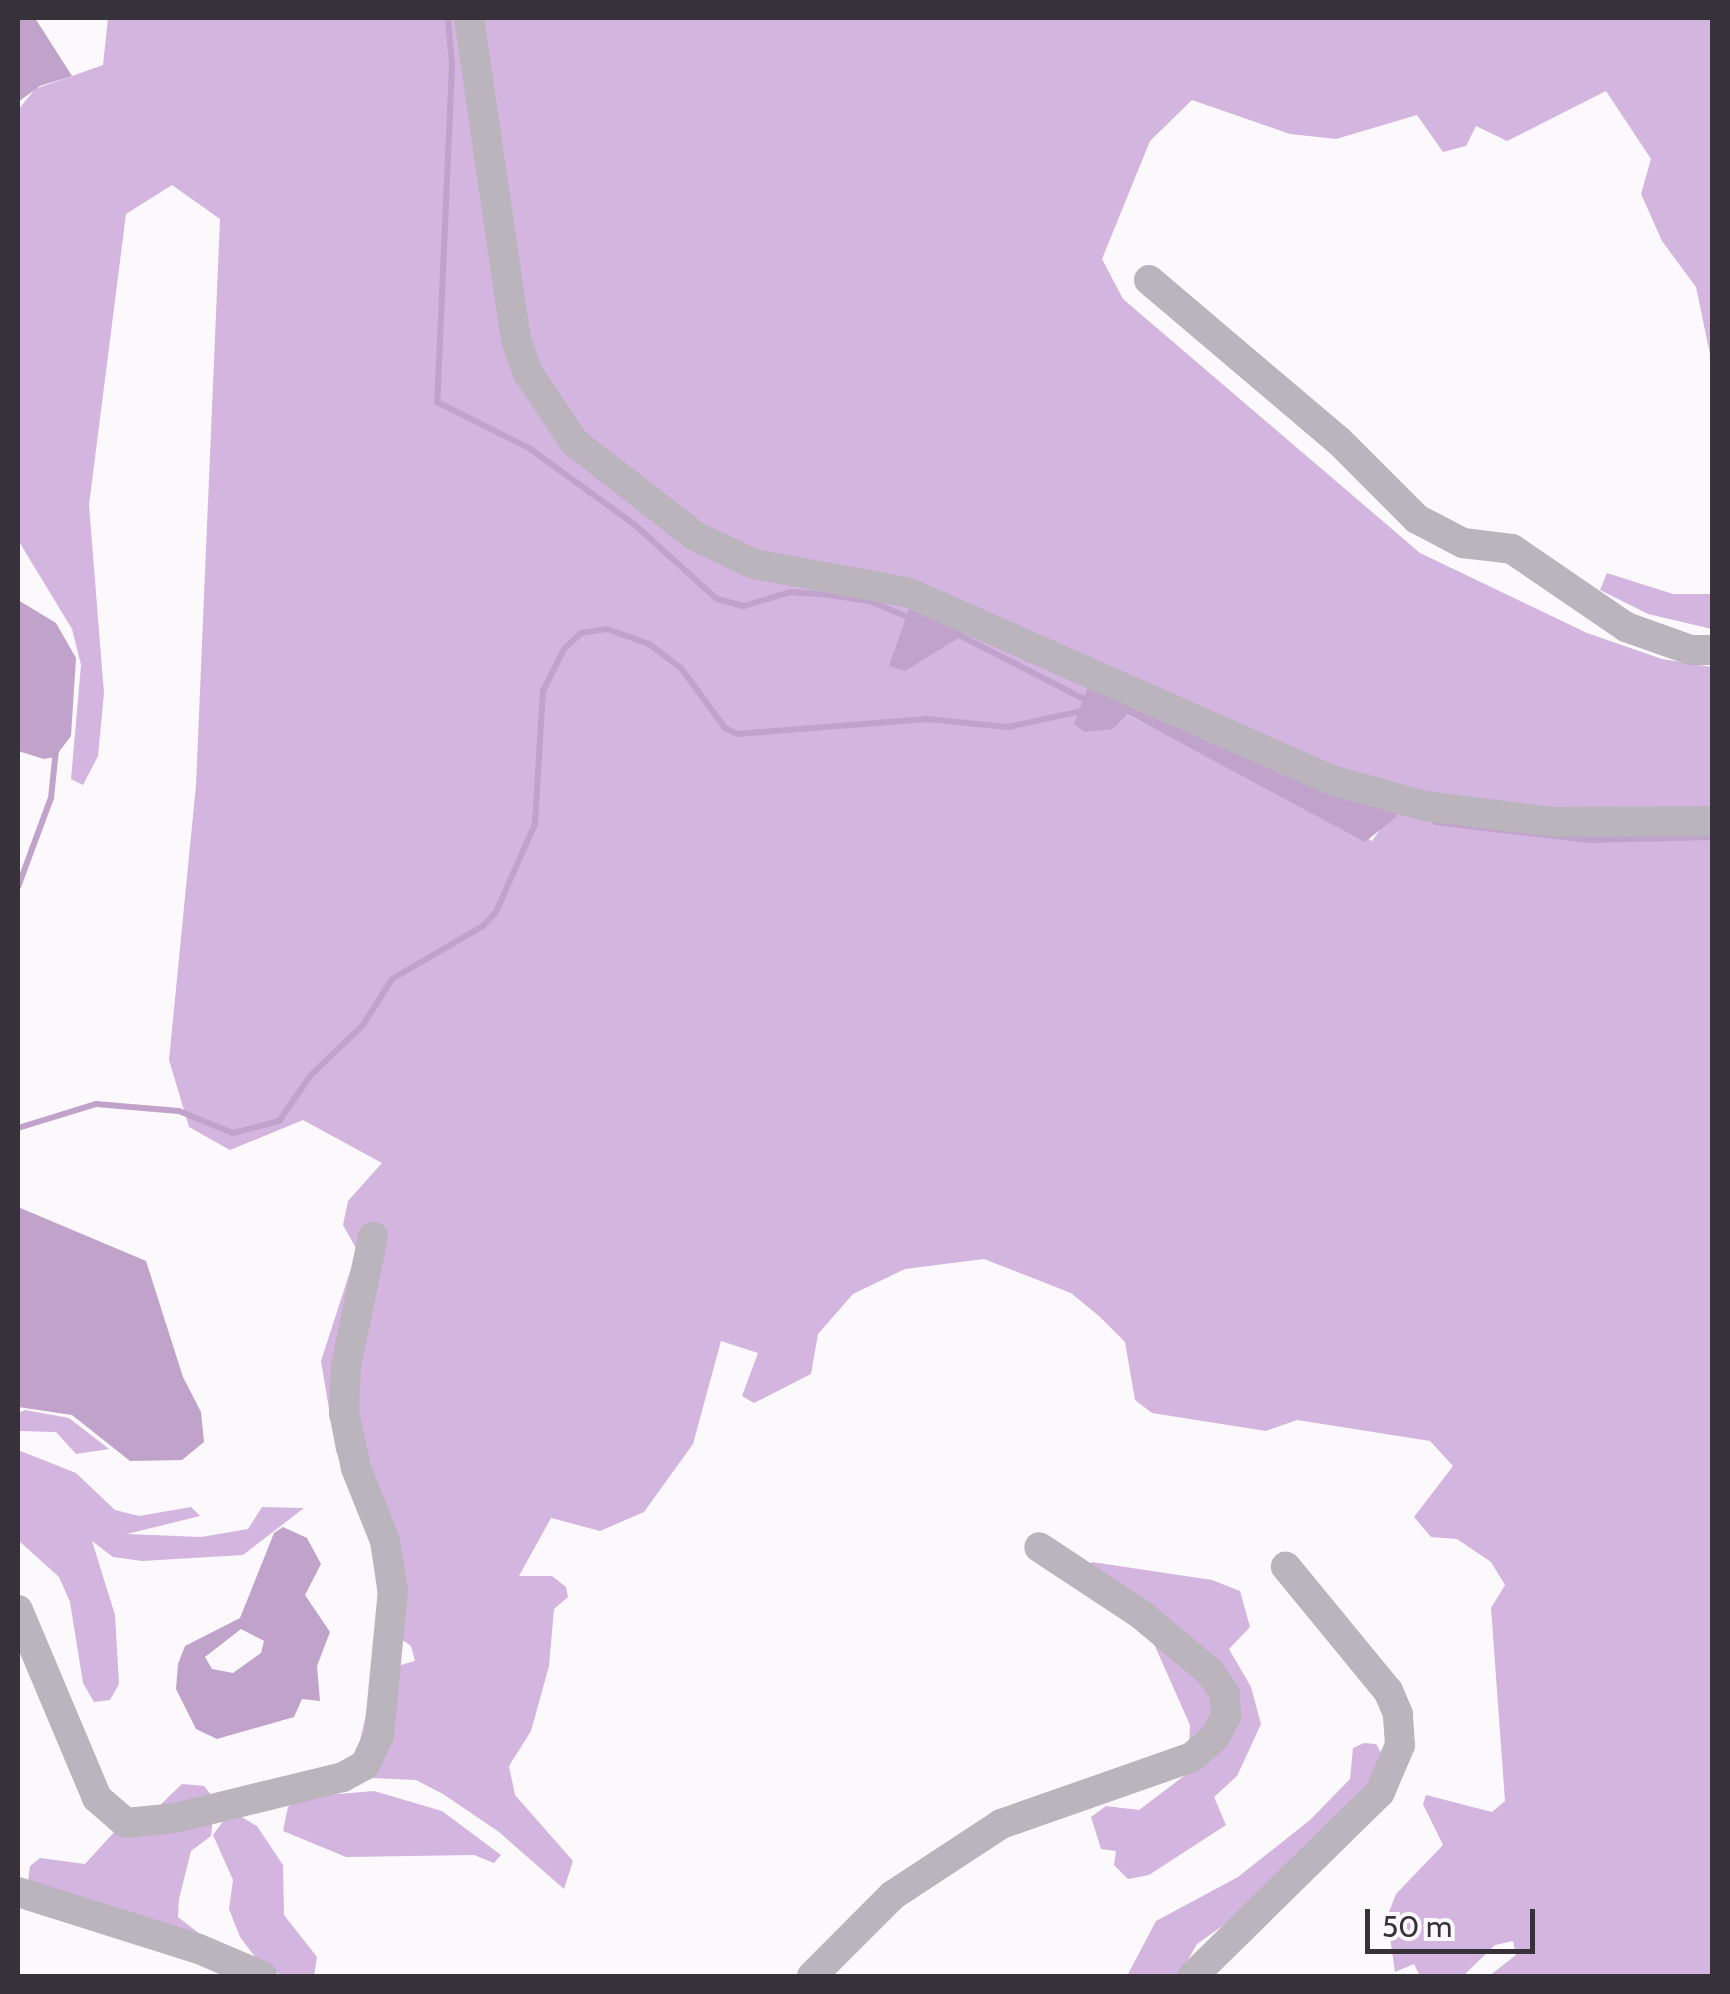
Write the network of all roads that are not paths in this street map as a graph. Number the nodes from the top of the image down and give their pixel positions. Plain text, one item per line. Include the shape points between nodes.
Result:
1 (468, 18) edge
2 (1149, 280) dead end
3 (1712, 650) edge
4 (1712, 822) edge
5 (373, 1238) dead end
6 (1039, 1547) dead end
7 (1286, 1567) dead end
8 (18, 1610) edge
9 (18, 1892) edge
10 (262, 1976) edge
11 (812, 1976) edge
12 (1193, 1976) edge

1 - 4 street via 514,326 528,373 574,442 696,536 754,564 907,592 1328,779 1425,806 1554,822
2 - 3 street via 1339,440 1417,519 1463,543 1512,548 1626,628 1691,650
5 - 8 street via 346,1366 344,1412 356,1468 385,1540 393,1590 380,1735 365,1765 343,1777 175,1818 126,1823 97,1798
6 - 11 street via 1142,1615 1211,1673 1225,1705 1215,1738 1192,1757 1001,1824 893,1896
7 - 12 street via 1388,1691 1400,1745 1380,1792
9 - 10 street via 199,1949

